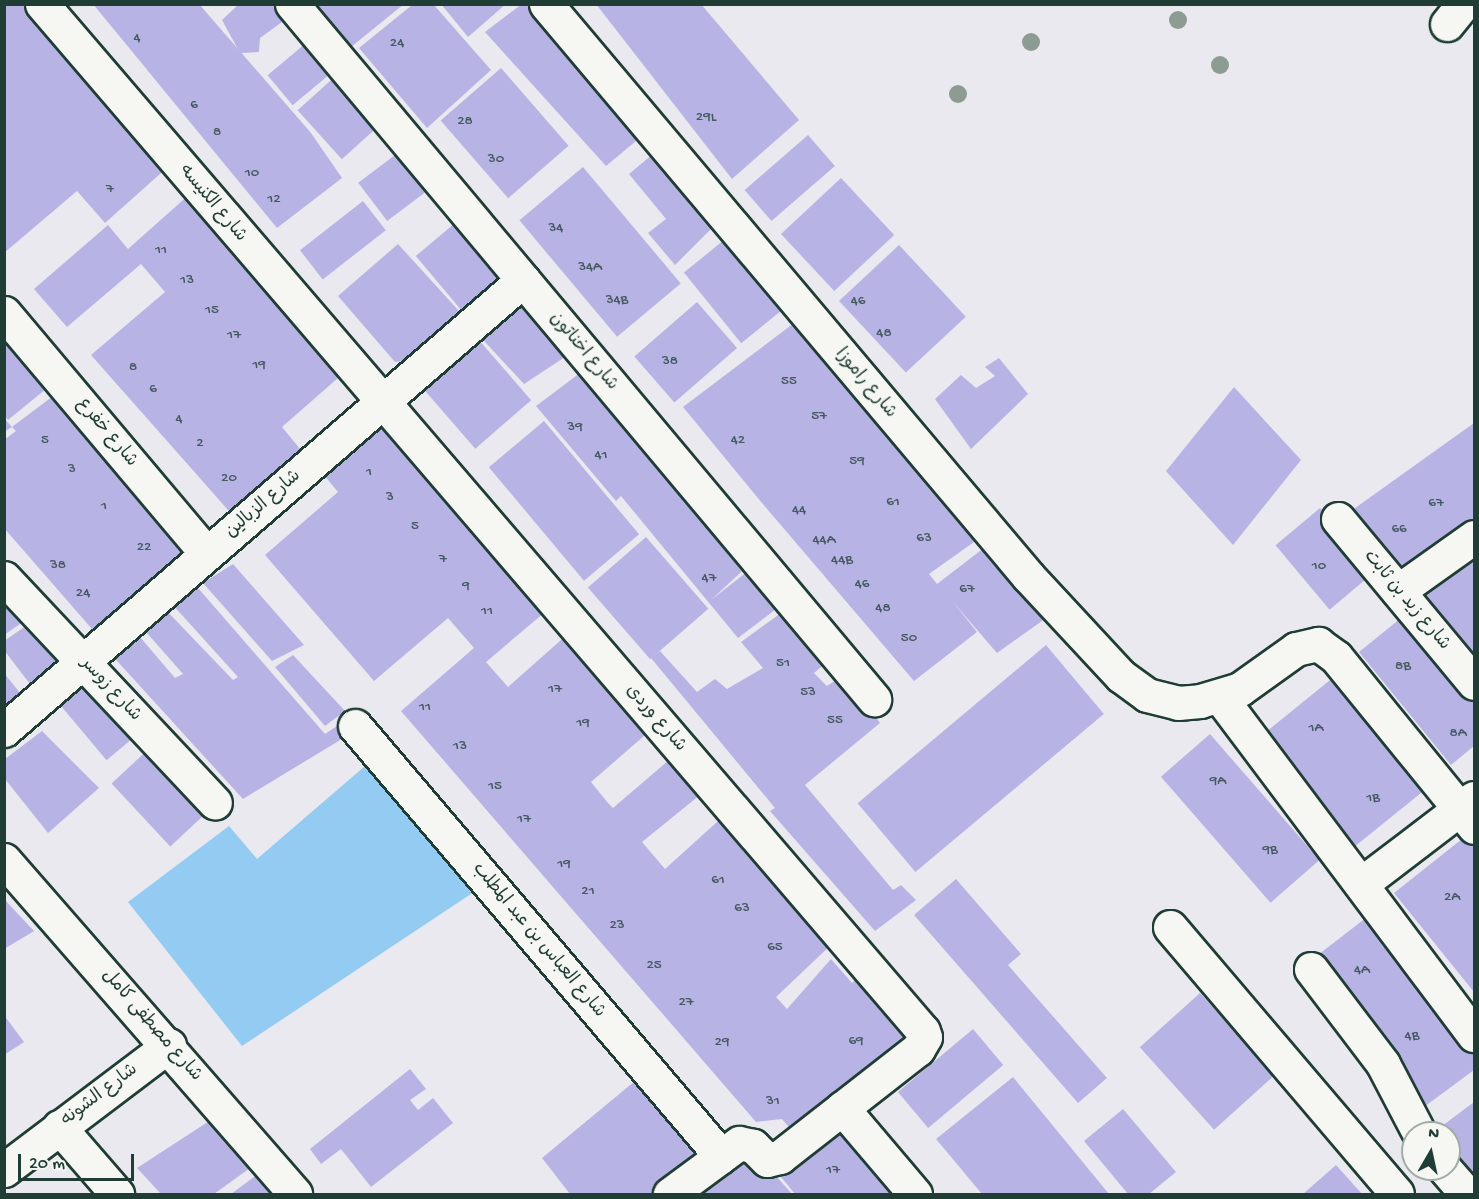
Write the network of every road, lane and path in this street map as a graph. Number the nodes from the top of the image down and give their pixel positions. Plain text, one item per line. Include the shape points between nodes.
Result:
1 (42, 4) edge
2 (292, 4) edge
3 (546, 4) edge
4 (523, 280) junction
5 (4, 313) edge
6 (381, 403) junction
7 (1338, 519) dead end
8 (1474, 537) edge
9 (207, 554) junction
10 (4, 578) edge
11 (1398, 591) junction
12 (83, 662) junction
13 (1474, 683) edge
14 (1220, 697) junction
15 (874, 699) dead end
16 (355, 726) dead end
17 (4, 729) edge
18 (215, 803) dead end
19 (1470, 811) edge
20 (4, 860) edge
21 (1361, 884) junction
22 (1170, 927) dead end
23 (1311, 969) dead end
24 (1474, 1035) edge
25 (169, 1045) junction
26 (842, 1108) junction
27 (1413, 1121) edge
28 (59, 1127) junction
29 (721, 1156) junction
30 (4, 1170) edge
31 (1456, 1181) edge
32 (117, 1194) edge
33 (295, 1194) edge
34 (670, 1194) edge
35 (915, 1194) edge
36 (1397, 1194) edge
37 (1467, 1194) edge

1 - 6 street, شارع الكنيسه
2 - 4 street, شارع اخناتون
3 - 14 street, شارع راموزا via 1028,576 1121,676 1147,695 1178,704
4 - 6 street, شارع الزبالين
4 - 15 street, شارع اخناتون
5 - 9 street, شارع خفرع
6 - 9 street, شارع الزبالين
6 - 26 street, شارع وردى via 912,1016 925,1037 918,1049
7 - 11 street, شارع زيد بن ثابت
8 - 11 street
9 - 12 street, شارع الزبالين
10 - 12 street, شارع زوسر
11 - 13 street, شارع زيد بن ثابت
12 - 17 street, شارع الزبالين
12 - 18 street, شارع زوسر
14 - 19 street, شارع راموزا via 1240,689 1296,649 1318,644 1336,657
14 - 21 street
16 - 29 street, شارع العباس بن عبد المطلب
19 - 21 street
20 - 25 street, شارع مصطفى كامل
21 - 24 street
22 - 36 street
23 - 27 street via 1383,1064
25 - 28 street, شارع الشونه
25 - 33 street, شارع مصطفى كامل
26 - 29 street via 774,1160 761,1157 746,1143 739,1143
26 - 35 street
28 - 30 street, شارع الشونه
28 - 32 street
29 - 34 street
31 - 37 street

